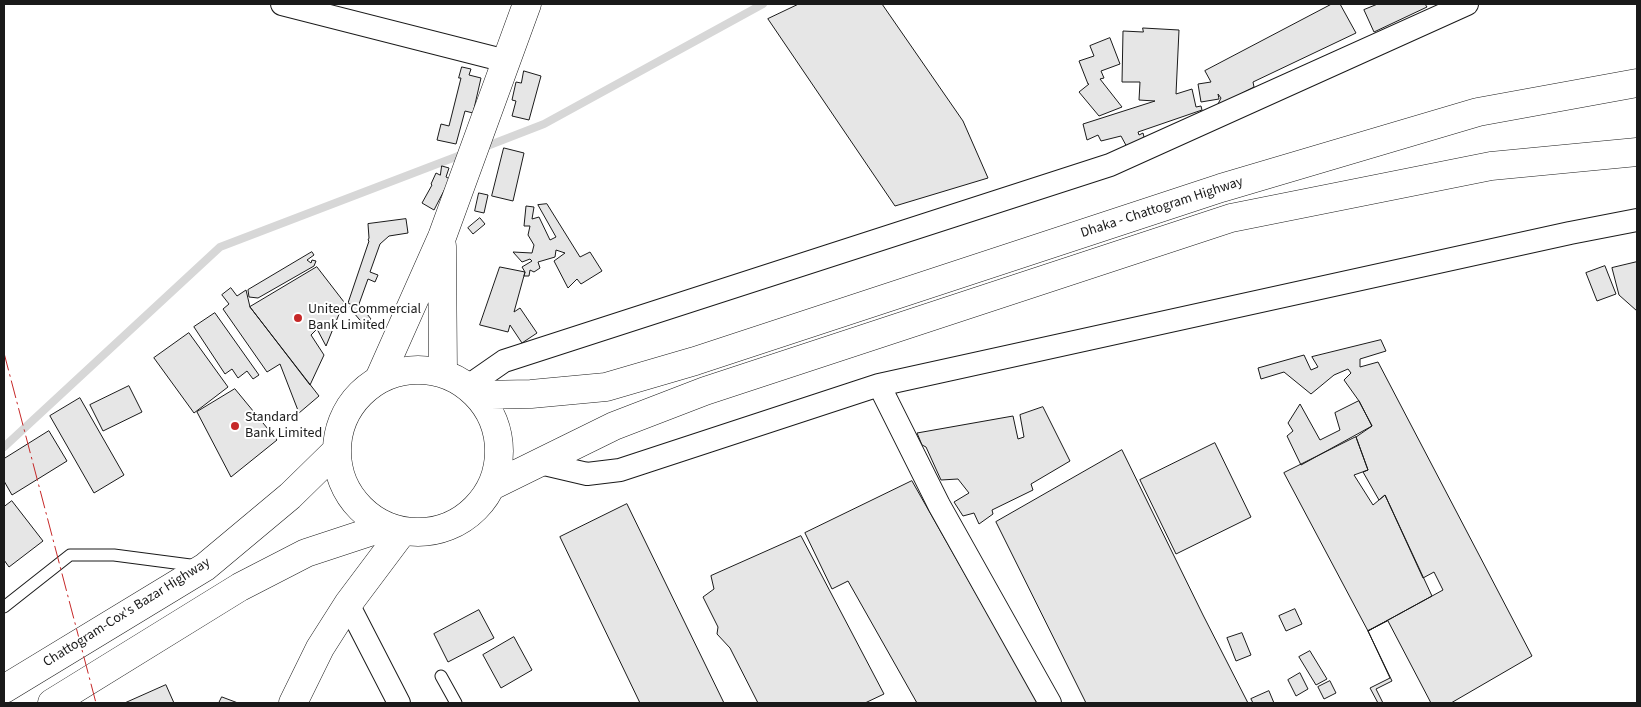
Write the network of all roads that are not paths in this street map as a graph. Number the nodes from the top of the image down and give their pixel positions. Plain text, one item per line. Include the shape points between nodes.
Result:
1 (282, 4) edge
2 (527, 4) edge
3 (1467, 4) edge
4 (506, 61) junction
5 (1637, 84) edge
6 (1637, 152) edge
7 (1637, 220) edge
8 (442, 237) junction
9 (443, 373) junction
10 (378, 379) junction
11 (879, 385) junction
12 (473, 390) junction
13 (336, 452) junction
14 (540, 463) junction
15 (492, 486) junction
16 (394, 529) junction
17 (205, 567) junction
18 (348, 604) junction
19 (4, 607) edge
20 (441, 676) dead end
21 (4, 689) edge
22 (52, 703) edge
23 (293, 703) edge
24 (399, 703) edge
25 (456, 703) edge
26 (1050, 703) edge

1 - 4 street
2 - 4 main road
3 - 12 street via 1110,165 504,361
4 - 8 main road
5 - 12 main road, Dhaka - Chattogram Highway via 1468,114 1221,188 695,362 606,387 531,394
6 - 14 main road via 1491,166 1231,218 705,391 614,426
7 - 11 street
8 - 9 main road
8 - 10 main road
9 - 10 main road via 410,369
9 - 12 main road
10 - 13 main road via 356,397 341,423
11 - 14 street via 620,470 587,474
11 - 26 street via 939,505
12 - 15 main road via 495,422 500,454
13 - 16 main road via 342,482 360,509
13 - 17 main road, Chattogram-Cox's Bazar Highway via 290,496
14 - 15 main road
15 - 16 main road via 477,508 455,524 429,532
16 - 18 main road
16 - 22 main road via 306,553 240,587
17 - 19 lane via 114,555 70,555
17 - 21 main road, Chattogram-Cox's Bazar Highway
18 - 23 main road via 320,648
18 - 24 street
20 - 25 lane

